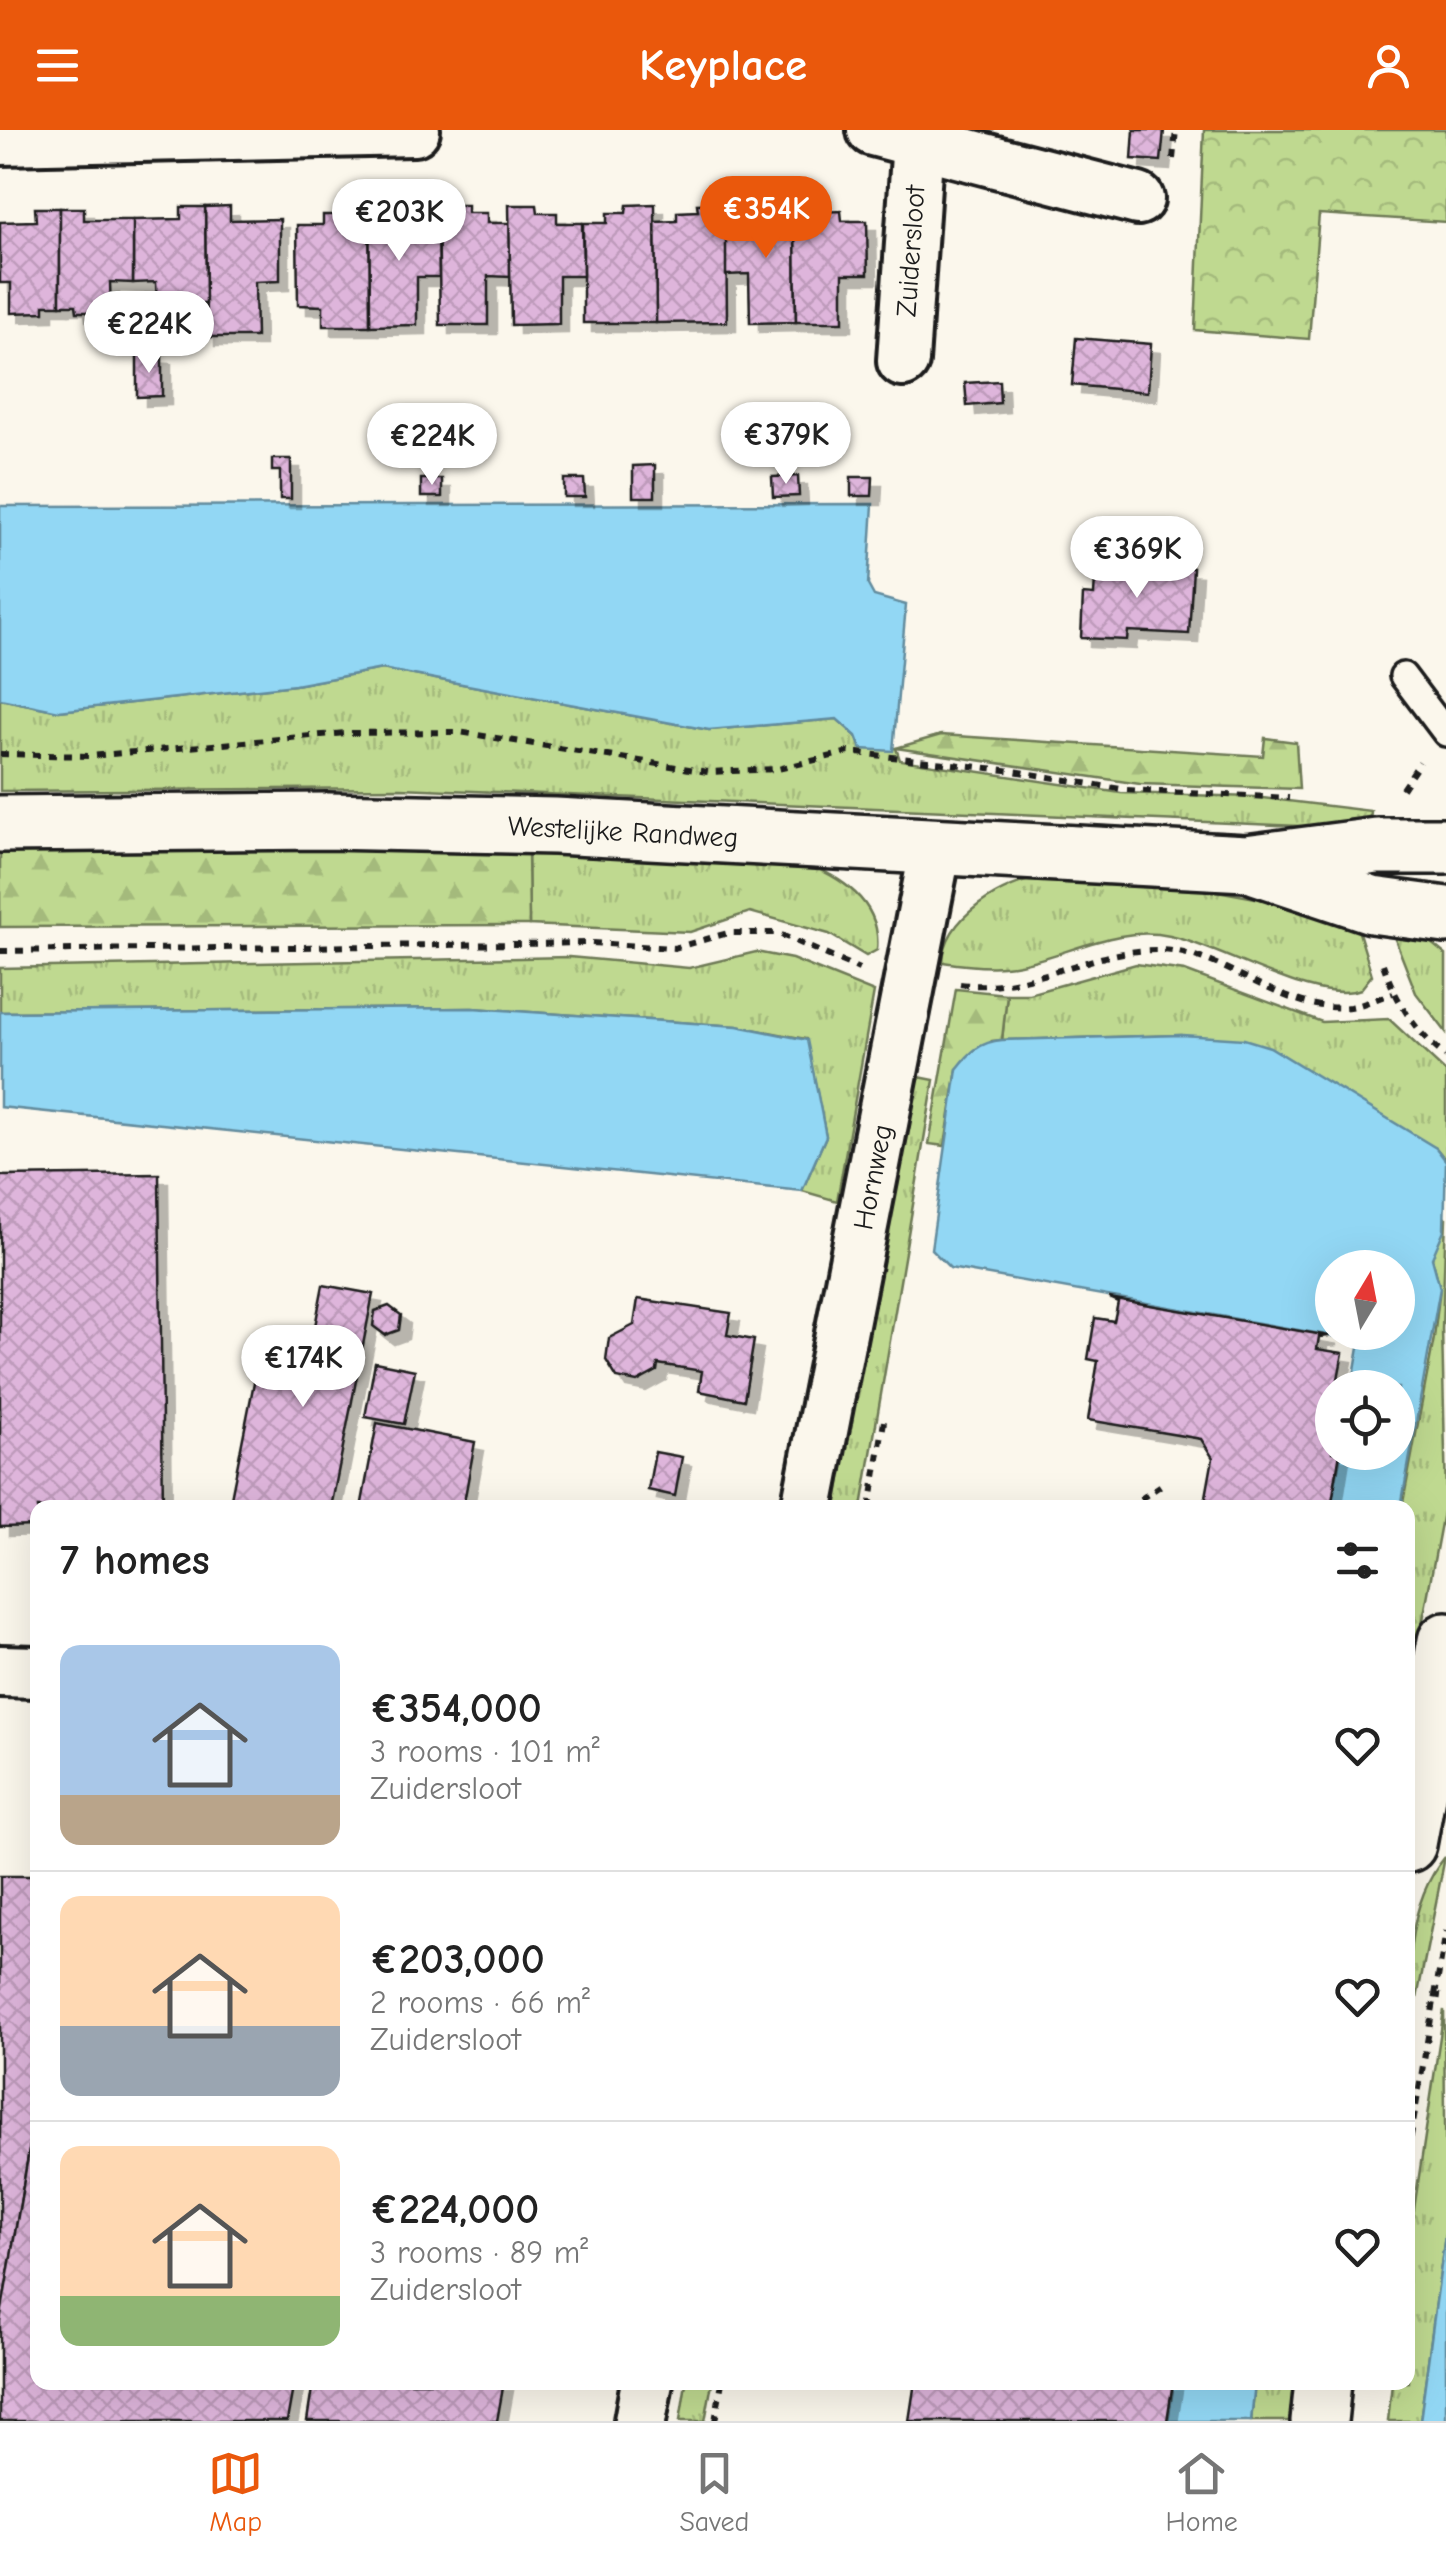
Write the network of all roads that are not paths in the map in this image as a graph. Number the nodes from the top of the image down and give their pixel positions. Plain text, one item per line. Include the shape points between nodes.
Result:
1 (414, 130) edge
2 (895, 135) edge
3 (0, 139) edge
4 (1138, 200) dead end
5 (903, 361) dead end
6 (1403, 676) dead end
7 (1446, 733) edge
8 (0, 824) edge
9 (1446, 846) edge
10 (936, 847) junction
11 (1246, 863) junction
12 (1446, 915) edge
13 (809, 1500) edge
14 (1446, 1642) edge
15 (0, 1671) edge
16 (30, 1672) edge
17 (1435, 1756) edge
18 (1415, 1821) edge
19 (645, 2390) edge
20 (1322, 2390) edge
21 (640, 2421) edge
22 (1319, 2421) edge

1 - 3 street
2 - 4 street, Zuidersloot
2 - 5 street, Zuidersloot
6 - 7 lane
8 - 10 street, Westelijke Randweg via 536,826
9 - 11 street, Westelijke Randweg via 1376,846
10 - 11 street, Westelijke Randweg
10 - 13 street, Hornweg
11 - 12 street, Westelijke Randweg via 1372,905
14 - 17 street
15 - 16 street
17 - 18 street
19 - 21 street
20 - 22 street

